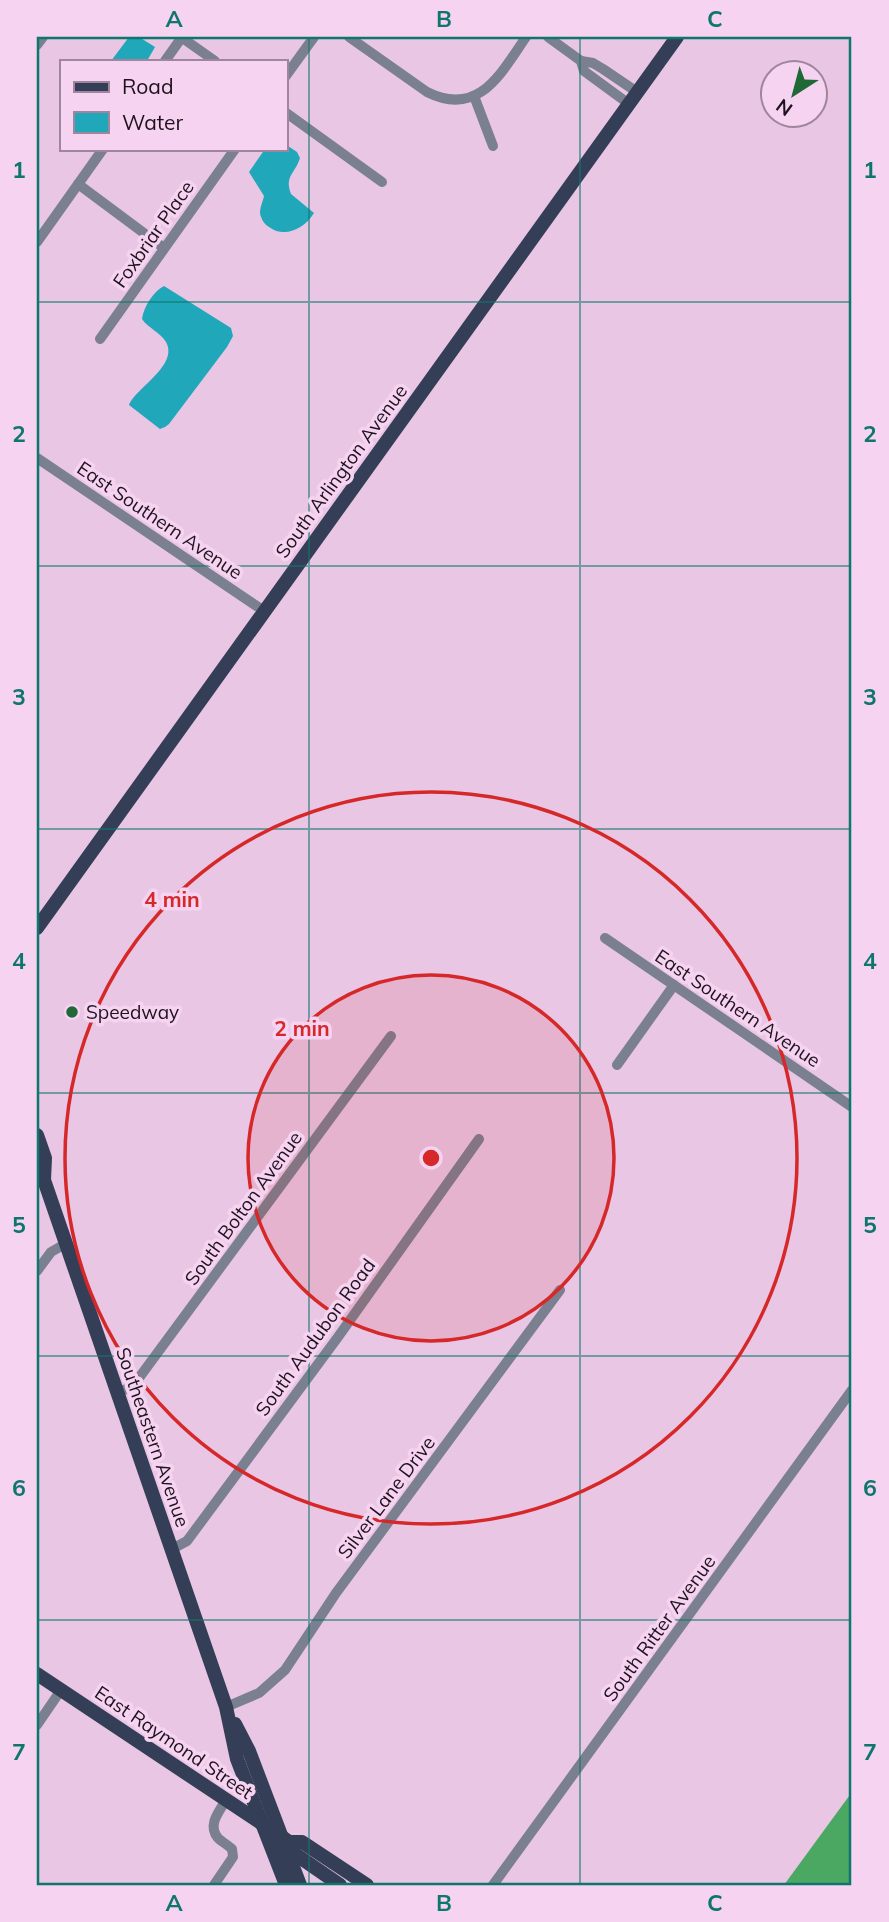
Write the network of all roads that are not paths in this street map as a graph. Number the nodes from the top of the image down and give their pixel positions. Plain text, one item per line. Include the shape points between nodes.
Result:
1 (43, 37) edge
2 (182, 37) edge
3 (314, 37) edge
4 (349, 37) edge
5 (526, 37) edge
6 (548, 37) edge
7 (677, 37) edge
8 (37, 46) edge
9 (166, 60) edge
10 (214, 60) edge
11 (287, 75) edge
12 (474, 96) junction
13 (633, 98) junction
14 (287, 113) edge
15 (493, 146) dead end
16 (102, 150) edge
17 (234, 150) edge
18 (382, 182) dead end
19 (78, 184) junction
20 (37, 242) edge
21 (164, 248) junction
22 (100, 339) dead end
23 (37, 458) edge
24 (264, 611) junction
25 (37, 928) edge
26 (605, 938) dead end
27 (674, 985) junction
28 (391, 1037) dead end
29 (617, 1065) dead end
30 (852, 1107) edge
31 (37, 1136) edge
32 (479, 1139) dead end
33 (40, 1175) edge
34 (65, 1244) junction
35 (37, 1271) edge
36 (560, 1290) dead end
37 (852, 1390) edge
38 (117, 1393) junction
39 (172, 1549) junction
40 (37, 1674) edge
41 (61, 1690) junction
42 (226, 1707) junction
43 (37, 1725) edge
44 (246, 1784) junction
45 (226, 1800) junction
46 (262, 1823) junction
47 (286, 1840) junction
48 (319, 1871) junction
49 (214, 1885) edge
50 (296, 1885) edge
51 (340, 1885) edge
52 (368, 1885) edge
53 (493, 1885) edge

1 - 8 street
2 - 9 street
2 - 10 street
3 - 11 street
4 - 12 street via 430,94 454,100
5 - 12 street via 495,81
6 - 13 street via 581,61 603,69
7 - 13 main road, South Arlington Avenue
12 - 15 street
13 - 24 main road, South Arlington Avenue
14 - 18 street
16 - 19 street
17 - 21 street, Foxbriar Place
19 - 20 street
19 - 21 street
21 - 22 street, Foxbriar Place
23 - 24 street, East Southern Avenue
24 - 25 main road, South Arlington Avenue
26 - 27 street, East Southern Avenue
27 - 29 street
27 - 30 street, East Southern Avenue
28 - 38 street, South Bolton Avenue via 133,1386
31 - 33 main road, Southeastern Avenue via 44,1158
32 - 39 street, South Audubon Road via 195,1531
33 - 34 main road, Southeastern Avenue
34 - 35 street via 51,1252
34 - 38 main road, Southeastern Avenue
36 - 42 street, Silver Lane Drive via 336,1593 285,1670 258,1693
37 - 53 street, South Ritter Avenue
38 - 39 main road, Southeastern Avenue
39 - 42 main road, Southeastern Avenue
40 - 41 main road, East Raymond Street
41 - 43 street
41 - 45 main road, East Raymond Street
42 - 44 main road, Southeastern Avenue
42 - 47 main road, Southeastern Avenue
44 - 45 main road
44 - 46 main road, Southeastern Avenue
45 - 46 main road, East Raymond Street
45 - 49 street via 213,1822 218,1838 232,1849 233,1857
46 - 47 main road, East Raymond Street
46 - 50 main road, Southeastern Avenue
47 - 48 main road, East Raymond Street via 295,1854
47 - 50 main road, Southeastern Avenue
47 - 52 main road, East Raymond Street via 302,1842
48 - 50 main road
48 - 51 main road, East Raymond Street

